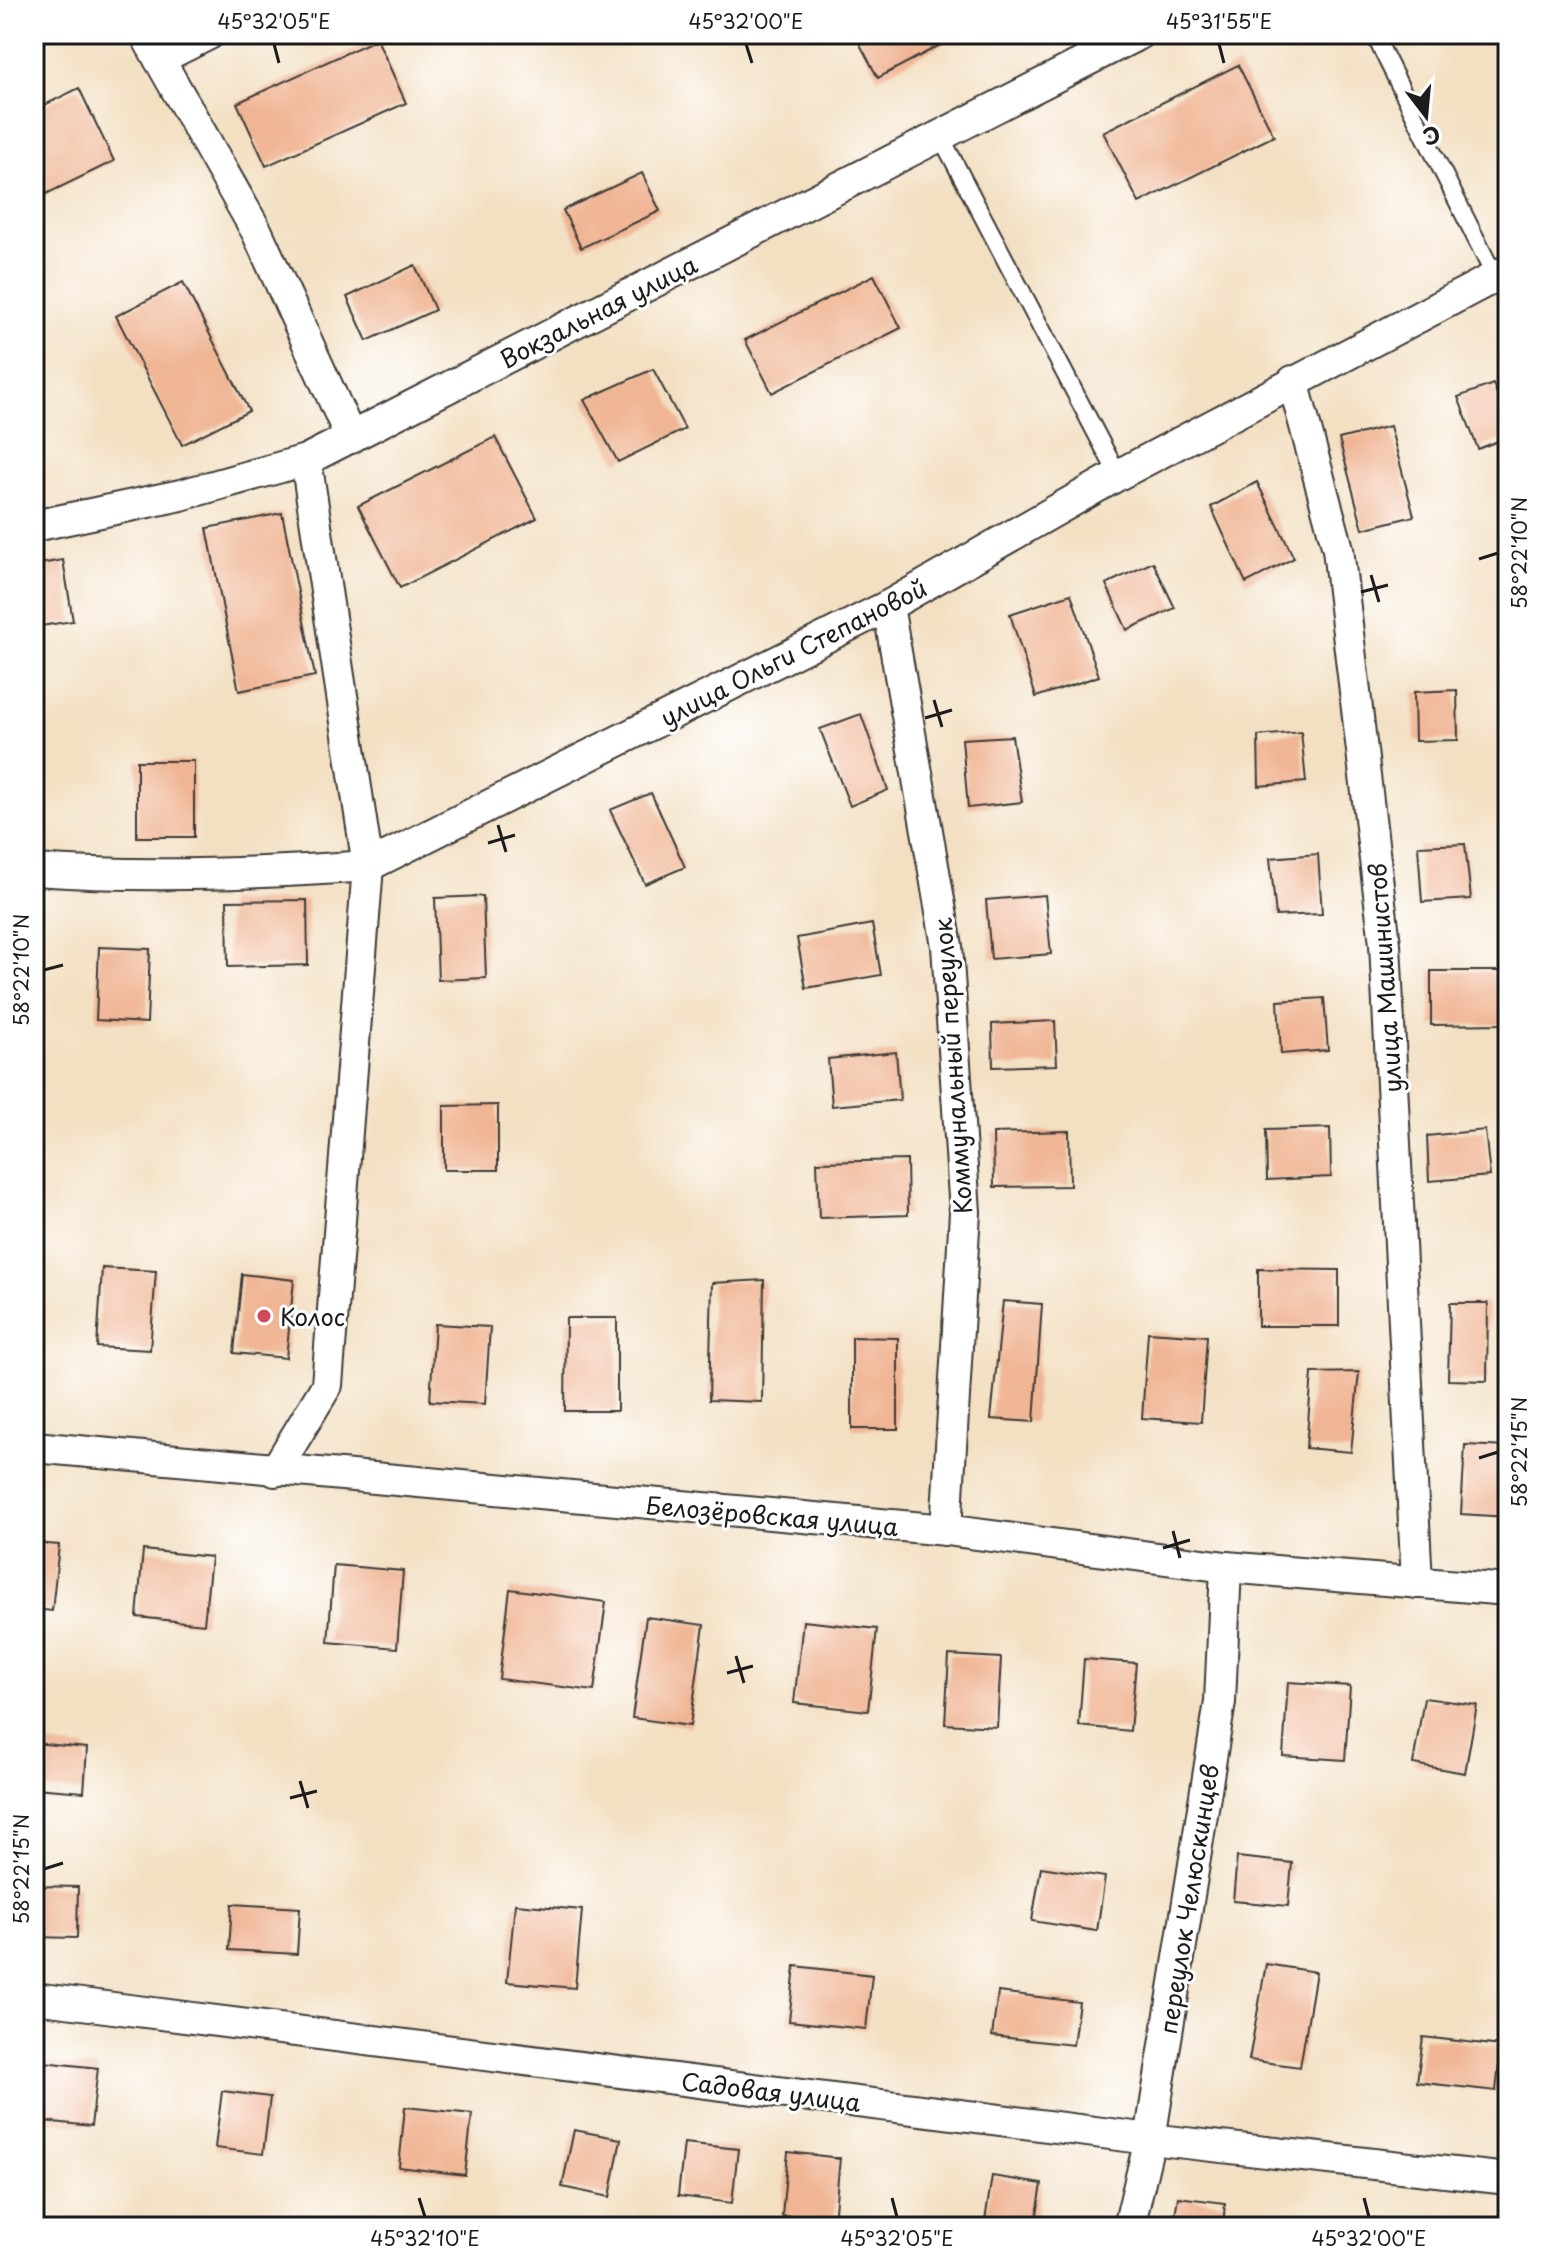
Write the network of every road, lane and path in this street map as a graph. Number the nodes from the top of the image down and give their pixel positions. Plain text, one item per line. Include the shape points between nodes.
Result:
1 (209, 34) edge
2 (1139, 34) edge
3 (1374, 34) edge
4 (152, 46) edge
5 (940, 135) junction
6 (1501, 274) edge
7 (1293, 381) junction
8 (351, 438) junction
9 (306, 460) junction
10 (1118, 475) junction
11 (34, 526) edge
12 (888, 606) junction
13 (368, 866) junction
14 (34, 870) edge
15 (34, 1447) edge
16 (275, 1471) junction
17 (946, 1530) junction
18 (1226, 1567) junction
19 (1417, 1583) junction
20 (1508, 1590) edge
21 (34, 1998) edge
22 (1150, 2139) junction
23 (1508, 2179) edge
24 (1129, 2227) edge

1 - 4 street
2 - 5 street, Вокзальная улица
3 - 6 lane
4 - 8 street via 257,232
5 - 8 street, Вокзальная улица
5 - 10 lane
6 - 7 street, улица Ольги Степановой
7 - 10 street, улица Ольги Степановой
7 - 19 street, улица Машинистов via 1338,549 1385,944
8 - 9 street, Вокзальная улица
9 - 11 street, Вокзальная улица via 181,495
9 - 13 street
10 - 12 street, улица Ольги Степановой
12 - 13 street, улица Ольги Степановой
12 - 17 street, Коммунальный переулок via 947,946 965,1212
13 - 14 street, улица Ольги Степановой via 99,875
13 - 16 street via 327,1385
15 - 16 street, Белозёровская улица
16 - 17 street, Белозёровская улица
17 - 18 street, Белозёровская улица
18 - 19 street, Белозёровская улица
18 - 22 street, переулок Челюскинцев via 1220,1702
19 - 20 street, Белозёровская улица
21 - 22 street, Садовая улица
22 - 23 street, Садовая улица
22 - 24 street, переулок Челюскинцев

